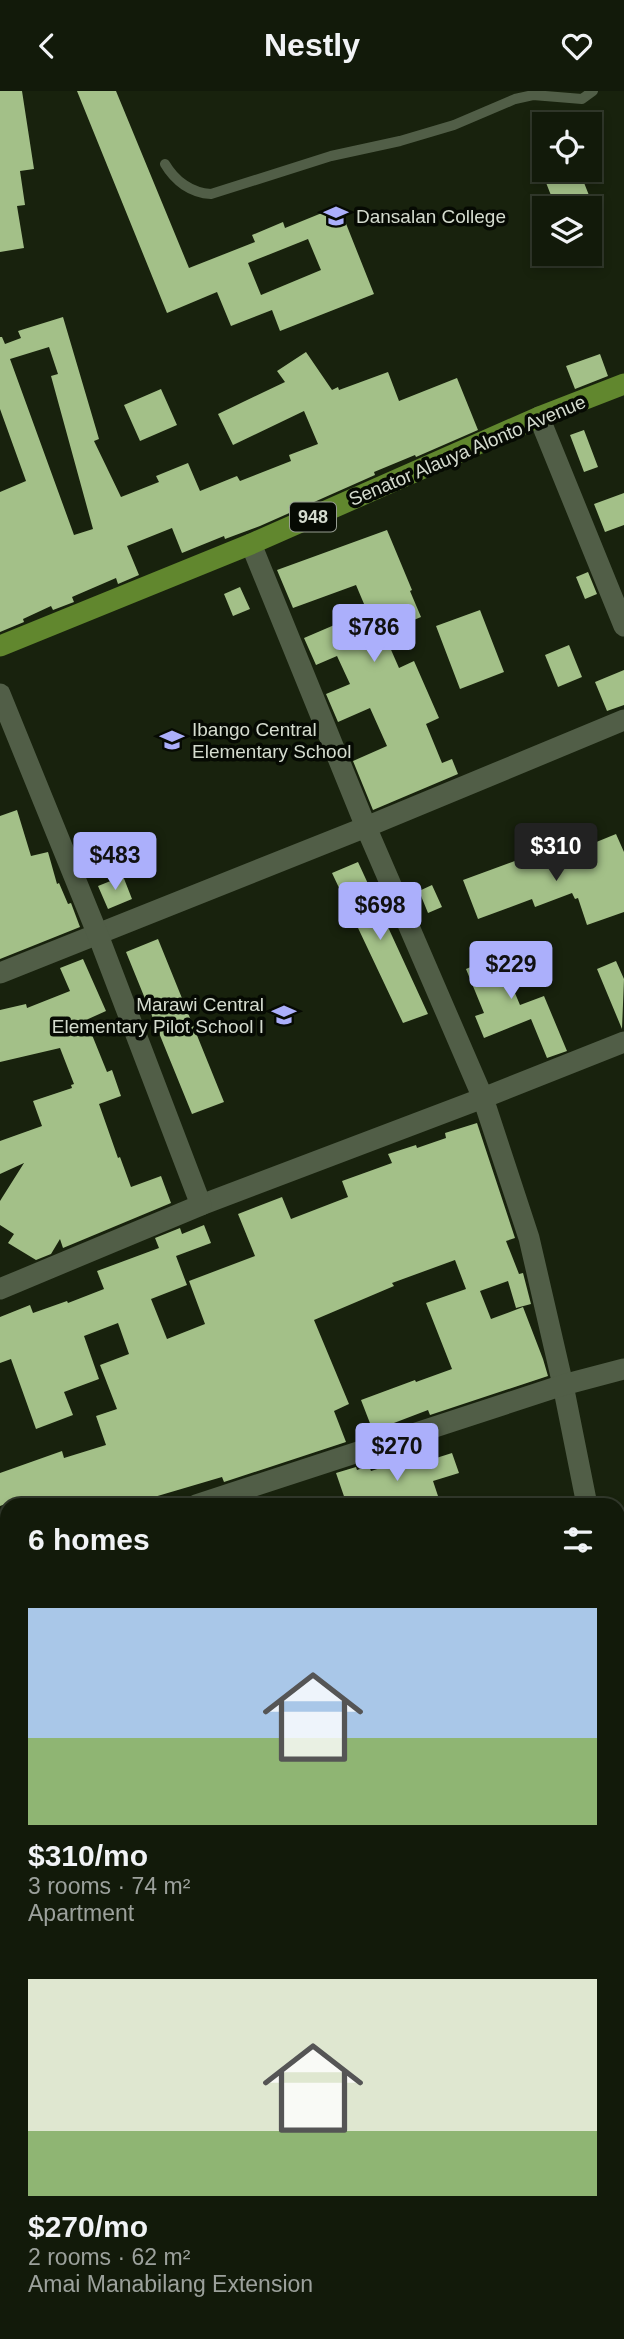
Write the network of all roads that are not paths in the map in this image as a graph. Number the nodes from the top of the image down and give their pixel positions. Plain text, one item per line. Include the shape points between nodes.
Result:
1 (593, 91) edge
2 (165, 164) dead end
3 (624, 384) edge
4 (539, 417) junction
5 (251, 544) junction
6 (624, 626) edge
7 (0, 646) edge
8 (0, 694) edge
9 (624, 720) edge
10 (366, 827) junction
11 (98, 935) junction
12 (0, 973) edge
13 (624, 1041) edge
14 (483, 1098) junction
15 (201, 1205) junction
16 (0, 1289) edge
17 (624, 1369) edge
18 (563, 1385) junction
19 (217, 1498) edge
20 (583, 1498) edge

1 - 2 lane via 582,99 546,94 515,99 454,125 331,156 211,194 185,185
3 - 4 main road, Senator Alauya Alonto Avenue / 948
4 - 5 main road, Senator Alauya Alonto Avenue / 948
4 - 6 street
5 - 7 main road, Senator Alauya Alonto Avenue / 948
5 - 10 street
8 - 11 street
9 - 10 street
10 - 11 street
10 - 14 street
11 - 12 street
11 - 15 street
13 - 14 street
14 - 15 street
14 - 18 street via 528,1238
15 - 16 street
17 - 18 street
18 - 19 street
18 - 20 street

